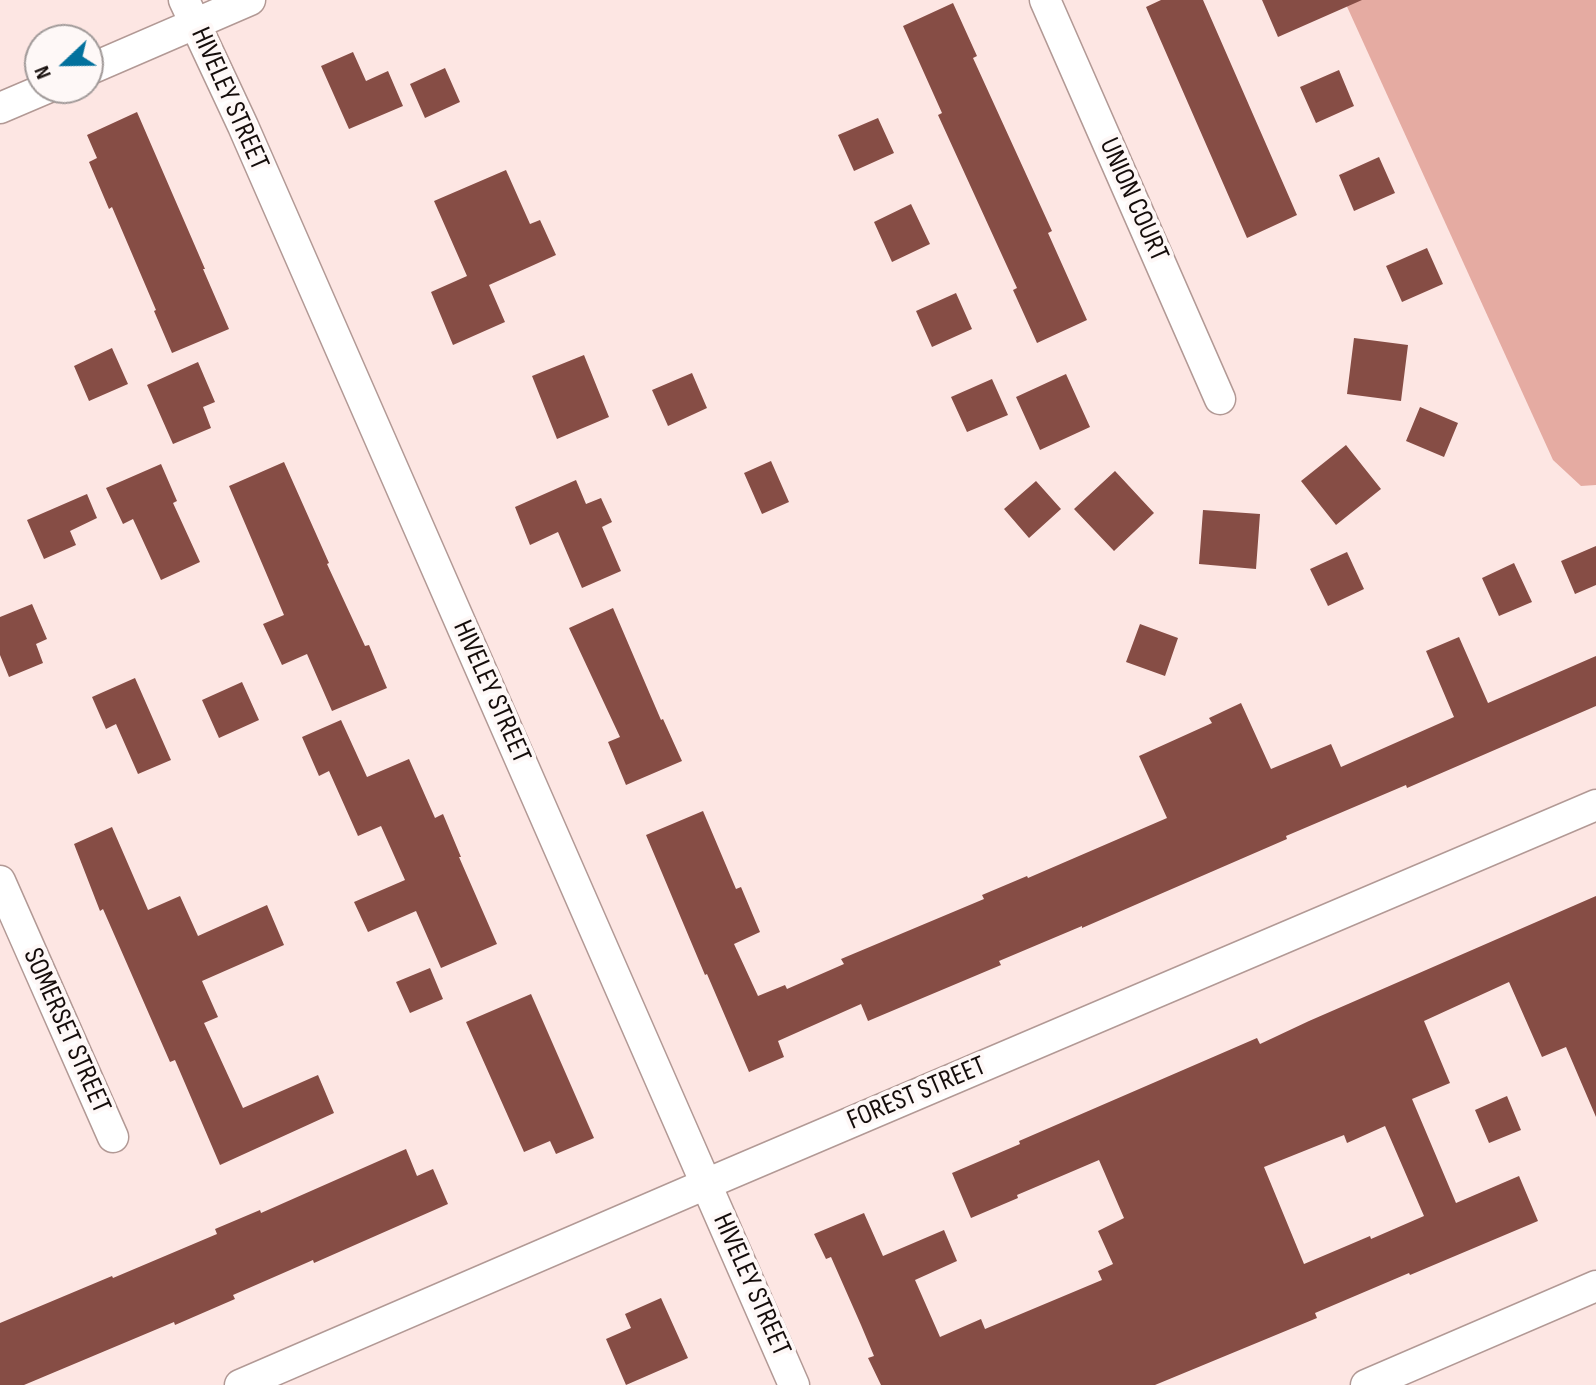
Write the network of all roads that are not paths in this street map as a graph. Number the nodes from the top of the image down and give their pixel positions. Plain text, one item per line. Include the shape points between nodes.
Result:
1 (250, 0) edge
2 (1045, 0) edge
3 (190, 12) edge
4 (104, 61) edge
5 (24, 98) edge
6 (0, 108) edge
7 (1220, 399) dead end
8 (1596, 805) edge
9 (0, 881) edge
10 (113, 1137) dead end
11 (706, 1184) junction
12 (1596, 1286) edge
13 (240, 1385) edge
14 (794, 1385) edge
15 (1366, 1385) edge

1 - 3 street
2 - 7 street, UNION COURT
3 - 4 street
3 - 11 street, HIVELEY STREET
5 - 6 street
8 - 11 street, FOREST STREET
9 - 10 street, SOMERSET STREET
11 - 13 street, FOREST STREET
11 - 14 street, HIVELEY STREET
12 - 15 street

